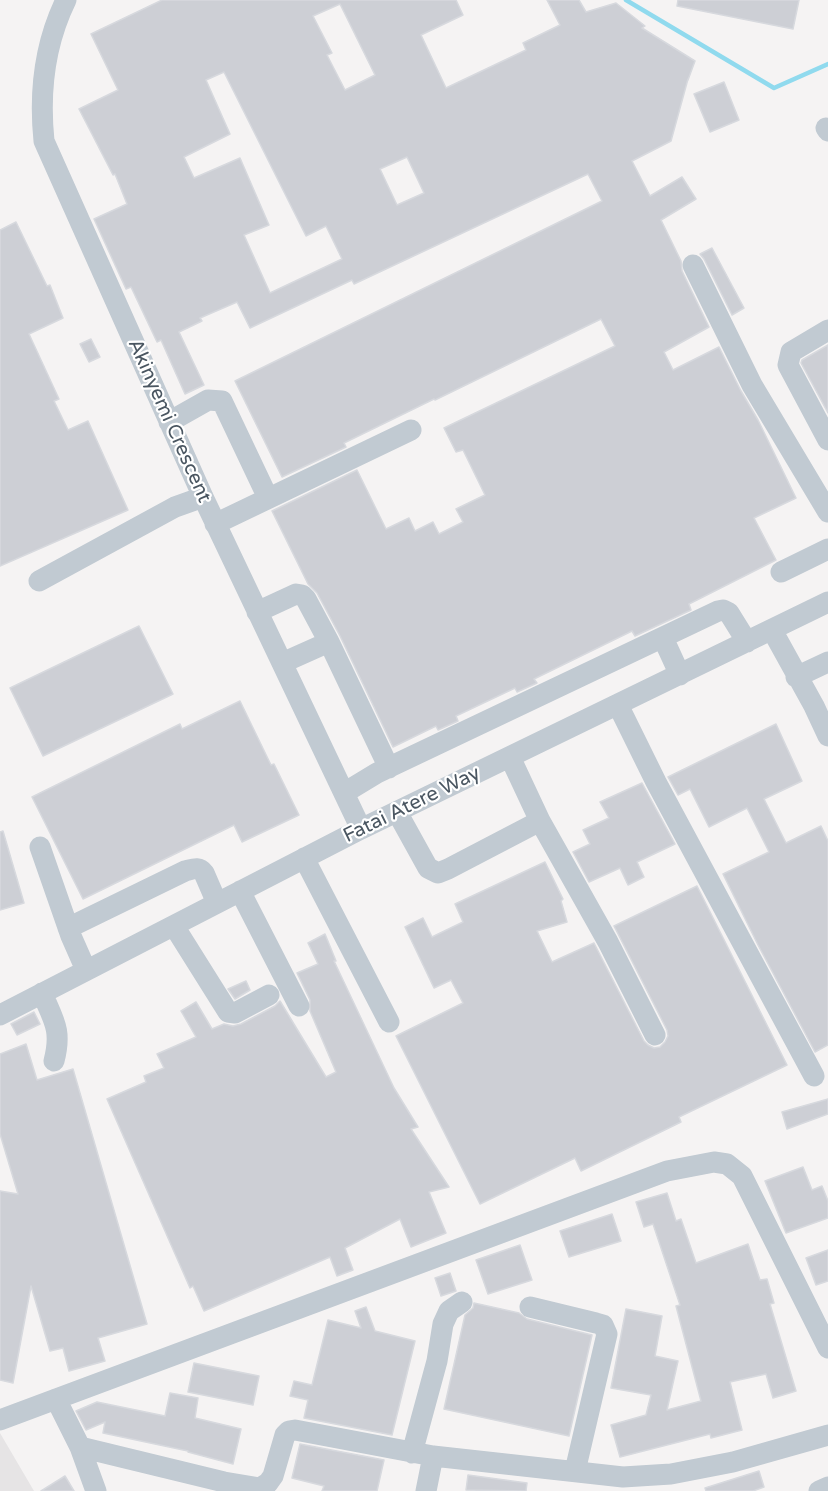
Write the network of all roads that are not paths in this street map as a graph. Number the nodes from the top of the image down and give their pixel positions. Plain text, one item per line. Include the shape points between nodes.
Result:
1 (66, 0) edge
2 (693, 264) dead end
3 (828, 330) edge
4 (169, 422) junction
5 (411, 430) dead end
6 (828, 440) edge
7 (202, 497) junction
8 (268, 498) junction
9 (828, 512) edge
10 (216, 524) junction
11 (828, 549) edge
12 (781, 572) dead end
13 (39, 581) dead end
14 (828, 602) edge
15 (257, 612) junction
16 (772, 630) junction
17 (663, 638) junction
18 (329, 642) junction
19 (747, 642) junction
20 (828, 662) edge
21 (282, 663) junction
22 (680, 675) junction
23 (796, 677) junction
24 (618, 705) junction
25 (828, 736) edge
26 (510, 757) junction
27 (389, 768) junction
28 (344, 793) junction
29 (398, 812) junction
30 (540, 821) junction
31 (361, 829) junction
32 (40, 847) dead end
33 (304, 858) junction
34 (240, 891) junction
35 (217, 903) junction
36 (174, 926) junction
37 (68, 928) junction
38 (86, 970) junction
39 (42, 993) junction
40 (268, 995) dead end
41 (299, 1006) dead end
42 (0, 1015) edge
43 (389, 1022) dead end
44 (655, 1035) dead end
45 (54, 1061) dead end
46 (814, 1076) dead end
47 (462, 1302) dead end
48 (530, 1307) dead end
49 (828, 1348) edge
50 (56, 1399) junction
51 (0, 1420) edge
52 (828, 1435) edge
53 (81, 1447) junction
54 (412, 1453) junction
55 (433, 1456) junction
56 (574, 1471) junction
57 (223, 1487) edge
58 (828, 1487) edge
59 (96, 1491) edge
60 (426, 1491) edge
61 (819, 1491) edge

1 - 4 street, Akinyemi Crescent via 47,51 42,88 44,141
2 - 9 street via 752,385
3 - 6 street via 791,352 788,365
4 - 7 street, Akinyemi Crescent
4 - 8 street via 208,400 222,401
5 - 8 street
7 - 10 street, Akinyemi Crescent
7 - 13 street via 175,507
8 - 10 street
10 - 15 street, Akinyemi Crescent
11 - 12 street
14 - 16 street, Fatai Atere Way
15 - 18 street via 290,596 302,595
15 - 21 street, Akinyemi Crescent
16 - 19 street, Fatai Atere Way
16 - 23 street
17 - 19 street via 723,610
17 - 22 street
17 - 27 street
18 - 21 street
18 - 27 street
19 - 22 street, Fatai Atere Way
20 - 23 street
21 - 28 street, Akinyemi Crescent
22 - 24 street, Fatai Atere Way
23 - 25 street
24 - 26 street, Fatai Atere Way
24 - 46 street
26 - 29 street, Fatai Atere Way
26 - 30 street
27 - 28 street
28 - 31 street, Akinyemi Crescent
29 - 30 street via 428,868 438,873
29 - 31 street, Fatai Atere Way
30 - 44 street
31 - 33 street, Fatai Atere Way
32 - 37 street
33 - 34 street, Fatai Atere Way
33 - 43 street
34 - 35 street, Fatai Atere Way
34 - 41 street
35 - 36 street, Fatai Atere Way
35 - 37 street via 204,873 196,868
36 - 38 street, Fatai Atere Way
36 - 40 street via 228,1012 235,1013
37 - 38 street
38 - 39 street, Fatai Atere Way
39 - 42 street, Fatai Atere Way
39 - 45 street via 58,1029
47 - 54 street via 449,1311 443,1324
48 - 56 street via 603,1325 608,1334
49 - 50 street via 742,1176 727,1164 714,1162 667,1171
50 - 51 street
50 - 53 street
52 - 56 street via 733,1462 671,1474 623,1477
53 - 57 street
53 - 59 street
54 - 55 street
54 - 57 street via 289,1431 268,1484 260,1488
55 - 56 street
55 - 60 street
58 - 61 street

